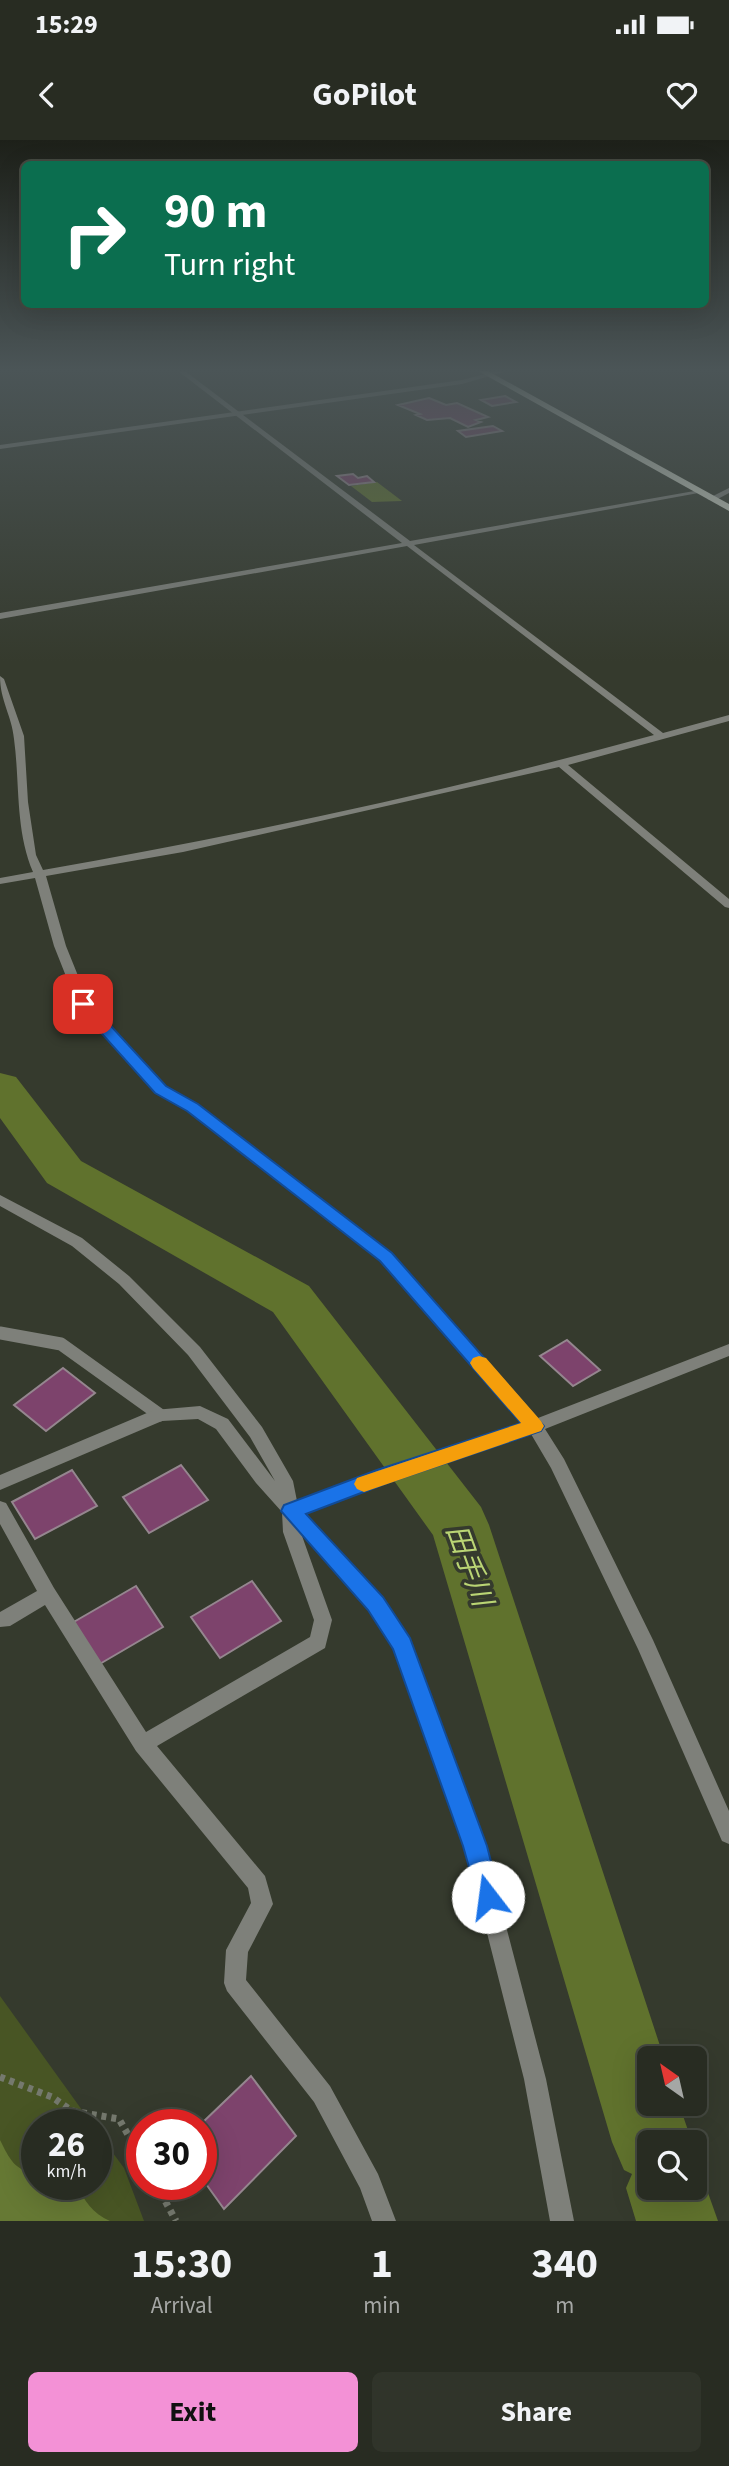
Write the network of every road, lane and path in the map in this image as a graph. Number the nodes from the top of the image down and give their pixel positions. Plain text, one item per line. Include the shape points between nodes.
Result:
1 (309, 468) edge
2 (657, 468) edge
3 (729, 491) edge
4 (700, 492) junction
5 (711, 499) junction
6 (729, 508) edge
7 (409, 543) junction
8 (0, 616) edge
9 (0, 679) edge
10 (729, 718) edge
11 (661, 736) junction
12 (561, 764) junction
13 (40, 876) junction
14 (0, 881) edge
15 (729, 905) edge
16 (0, 1200) edge
17 (0, 1333) edge
18 (729, 1350) edge
19 (160, 1415) junction
20 (535, 1426) junction
21 (0, 1483) edge
22 (0, 1508) edge
23 (291, 1511) junction
24 (48, 1594) junction
25 (3, 1620) dead end
26 (144, 1744) junction
27 (729, 1834) edge
28 (0, 2077) edge
29 (126, 2131) edge
30 (165, 2200) edge
31 (176, 2221) edge
32 (384, 2221) edge
33 (562, 2221) edge

1 - 7 street
2 - 4 highway
3 - 5 street
4 - 5 highway
4 - 7 street
5 - 6 highway
7 - 8 street
7 - 11 street
9 - 13 street via 19,736 23,802 31,855
10 - 11 street
11 - 12 street
12 - 13 street via 183,849
12 - 15 street
13 - 14 street
13 - 20 street via 83,1004 145,1074 386,1257
16 - 23 street via 77,1242 124,1280 194,1351 256,1432 284,1480
17 - 19 lane via 61,1344
18 - 20 street
19 - 21 street
19 - 23 street via 200,1412 222,1424
20 - 23 street
20 - 27 street via 646,1646
22 - 24 street
23 - 26 street via 292,1532 323,1620 318,1642
23 - 33 street via 376,1603 411,1667 475,1846 535,2079
24 - 25 street
24 - 26 street
26 - 32 street via 258,1883 262,1904 237,1950 235,1983 321,2094 370,2182
28 - 29 path via 52,2096 72,2111 119,2119
30 - 31 path

